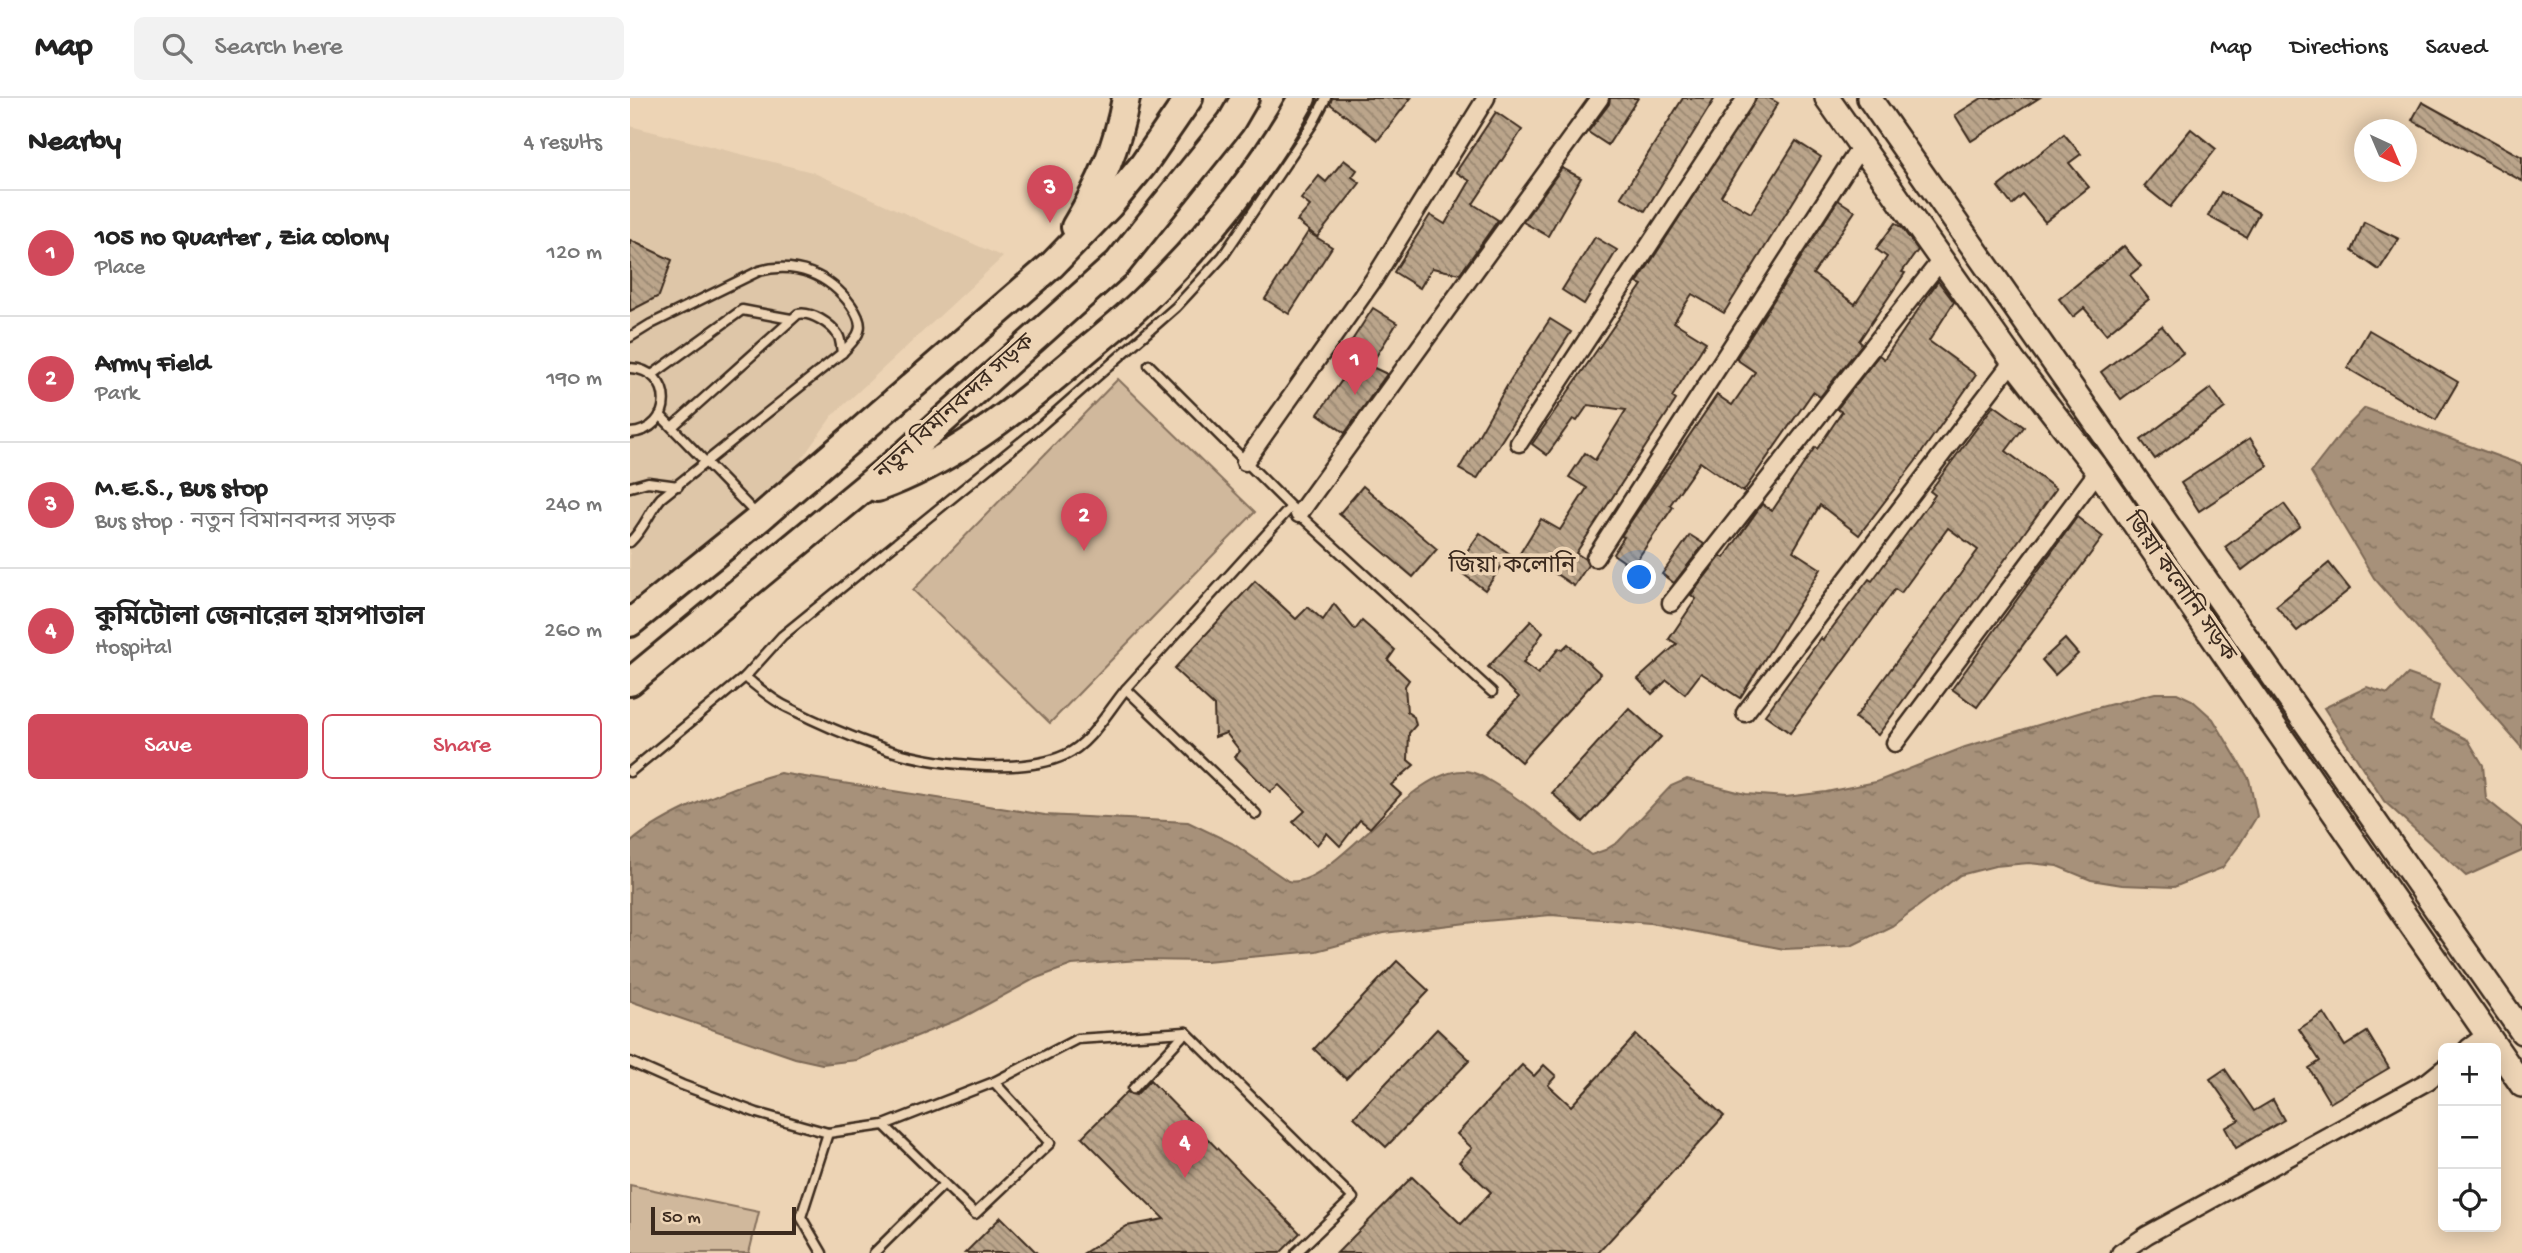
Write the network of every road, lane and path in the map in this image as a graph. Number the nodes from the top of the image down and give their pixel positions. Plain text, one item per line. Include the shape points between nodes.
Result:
1 (1126, 98) edge
2 (1189, 98) edge
3 (1245, 98) edge
4 (1302, 98) edge
5 (1326, 98) edge
6 (1486, 98) edge
7 (1600, 98) edge
8 (1746, 98) edge
9 (1827, 98) edge
10 (1869, 98) edge
11 (1861, 146) junction
12 (1941, 260) junction
13 (1052, 265) junction
14 (791, 319) junction
15 (630, 337) edge
16 (842, 353) junction
17 (2013, 361) junction
18 (1149, 366) dead end
19 (630, 368) edge
20 (652, 375) junction
21 (660, 415) junction
22 (672, 427) junction
23 (630, 433) edge
24 (1519, 443) dead end
25 (1245, 462) junction
26 (707, 463) junction
27 (2098, 471) junction
28 (678, 486) junction
29 (630, 487) edge
30 (858, 495) junction
31 (1295, 510) junction
32 (760, 518) junction
33 (630, 542) edge
34 (1595, 558) dead end
35 (1671, 603) dead end
36 (638, 613) edge
37 (745, 677) junction
38 (630, 682) edge
39 (1126, 690) junction
40 (1492, 692) dead end
41 (1745, 713) dead end
42 (1895, 743) dead end
43 (630, 772) edge
44 (1256, 814) dead end
45 (1186, 1032) junction
46 (2522, 1032) edge
47 (2487, 1034) junction
48 (2475, 1043) edge
49 (630, 1062) edge
50 (2438, 1073) edge
51 (994, 1082) junction
52 (2522, 1085) edge
53 (1133, 1089) dead end
54 (884, 1125) junction
55 (828, 1133) junction
56 (944, 1184) junction
57 (822, 1253) edge
58 (874, 1253) edge
59 (1296, 1253) edge
60 (2120, 1253) edge

1 - 13 highway via 1106,171
2 - 13 highway, নতুন বিমানবন্দর সড়ক via 1135,175
3 - 30 highway, নতুন বিমানবন্দর সড়ক via 1216,142 1118,263
4 - 30 highway via 1270,151 1200,242 1144,301 978,437 936,462
5 - 37 lane via 1223,256 1176,307 1037,429 782,636
6 - 25 street via 1374,279
7 - 31 street
8 - 24 street
9 - 11 main road, জিয়া কলোনি সড়ক
10 - 46 main road, জিয়া কলোনি সড়ক
11 - 12 main road, জিয়া কলোনি সড়ক
11 - 34 street
12 - 17 main road, জিয়া কলোনি সড়ক
12 - 35 street
13 - 32 highway, নতুন বিমানবন্দর সড়ক
14 - 16 lane via 803,312 817,317 838,335
14 - 20 lane via 742,310
14 - 22 lane
15 - 16 lane via 759,271 790,267 824,278 855,310 858,335
16 - 26 lane
17 - 27 main road, জিয়া কলোনি সড়ক
17 - 41 street
18 - 25 lane
19 - 20 lane
20 - 21 lane via 663,393
21 - 22 lane
21 - 23 lane via 645,430
22 - 26 lane
25 - 31 lane
26 - 28 lane
26 - 32 lane
27 - 42 street
27 - 47 main road, জিয়া কলোনি সড়ক
28 - 29 lane via 648,482
28 - 33 lane via 654,506
30 - 38 highway, নতুন বিমানবন্দর সড়ক
31 - 39 lane
31 - 40 lane
32 - 36 highway, নতুন বিমানবন্দর সড়ক
37 - 39 lane via 786,707 882,748 996,767 1019,767 1066,755 1082,743
37 - 43 lane
39 - 44 lane
45 - 51 lane via 1077,1039
45 - 53 lane
45 - 59 lane via 1353,1198
47 - 48 street
47 - 52 main road, জিয়া কলোনি সড়ক
49 - 55 lane via 757,1113
50 - 60 street
51 - 54 lane
51 - 56 lane via 1050,1143 975,1214
54 - 55 lane
54 - 56 lane
55 - 57 lane via 801,1217
56 - 58 lane

